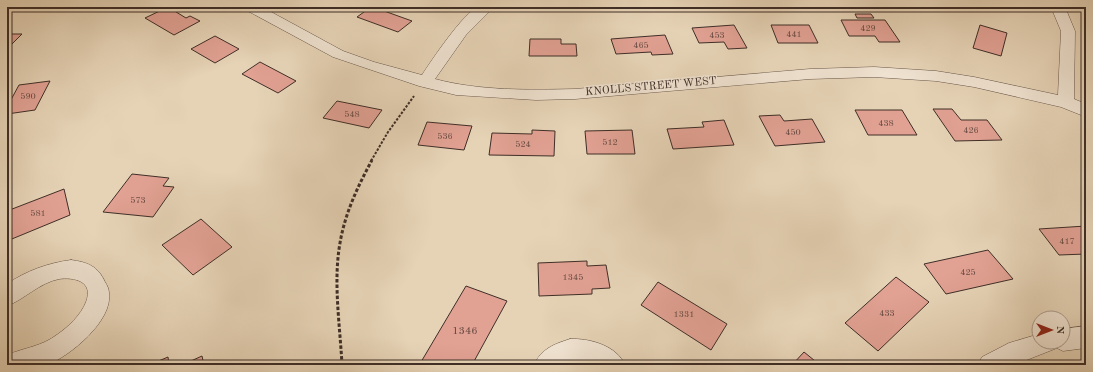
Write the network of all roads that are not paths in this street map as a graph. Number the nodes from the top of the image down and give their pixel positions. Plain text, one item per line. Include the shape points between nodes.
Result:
1 (251, 7) edge
2 (487, 7) edge
3 (1058, 7) edge
4 (425, 82) junction
5 (1066, 102) junction
6 (1086, 111) edge
7 (7, 296) edge
8 (1086, 337) edge
9 (1071, 339) edge
10 (1031, 347) edge
11 (10, 365) edge
12 (546, 365) edge
13 (613, 365) edge
14 (990, 365) edge

1 - 4 street, KNOLLS STREET WEST via 338,54
2 - 4 street via 453,41
3 - 5 street via 1068,31
4 - 5 street, KNOLLS STREET WEST via 456,90 536,95 810,74 874,72 936,76
5 - 6 street, KNOLLS STREET WEST
7 - 11 street via 34,278 54,270 68,268 84,271 89,275 95,280 98,292 96,307 70,340 50,353 27,363
8 - 9 street
10 - 14 street
12 - 13 street via 553,357 563,352 581,349 597,353

